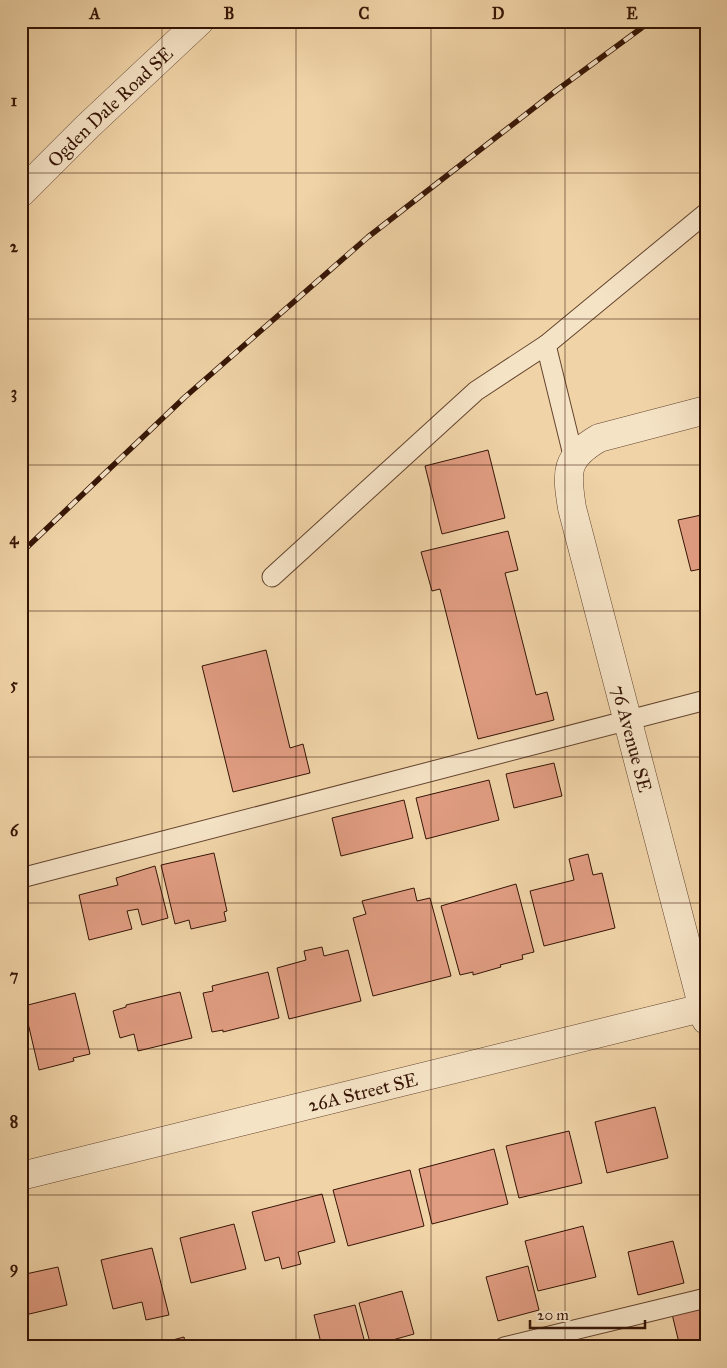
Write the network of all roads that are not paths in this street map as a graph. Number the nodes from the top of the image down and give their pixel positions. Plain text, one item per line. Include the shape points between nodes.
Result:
1 (200, 21) edge
2 (21, 193) edge
3 (706, 213) edge
4 (546, 345) junction
5 (706, 410) edge
6 (574, 459) junction
7 (272, 577) dead end
8 (706, 700) edge
9 (628, 720) junction
10 (21, 878) edge
11 (705, 1011) edge
12 (21, 1176) edge
13 (706, 1298) edge
14 (504, 1347) edge

1 - 2 street, Ogden Dale Road SE
3 - 4 lane
4 - 6 lane
4 - 7 lane via 476,391
5 - 6 street via 599,438 585,446
6 - 9 street, 76 Avenue SE via 567,478 572,508
8 - 9 lane
9 - 10 lane
9 - 11 street, 76 Avenue SE
11 - 12 street, 26A Street SE
13 - 14 lane

